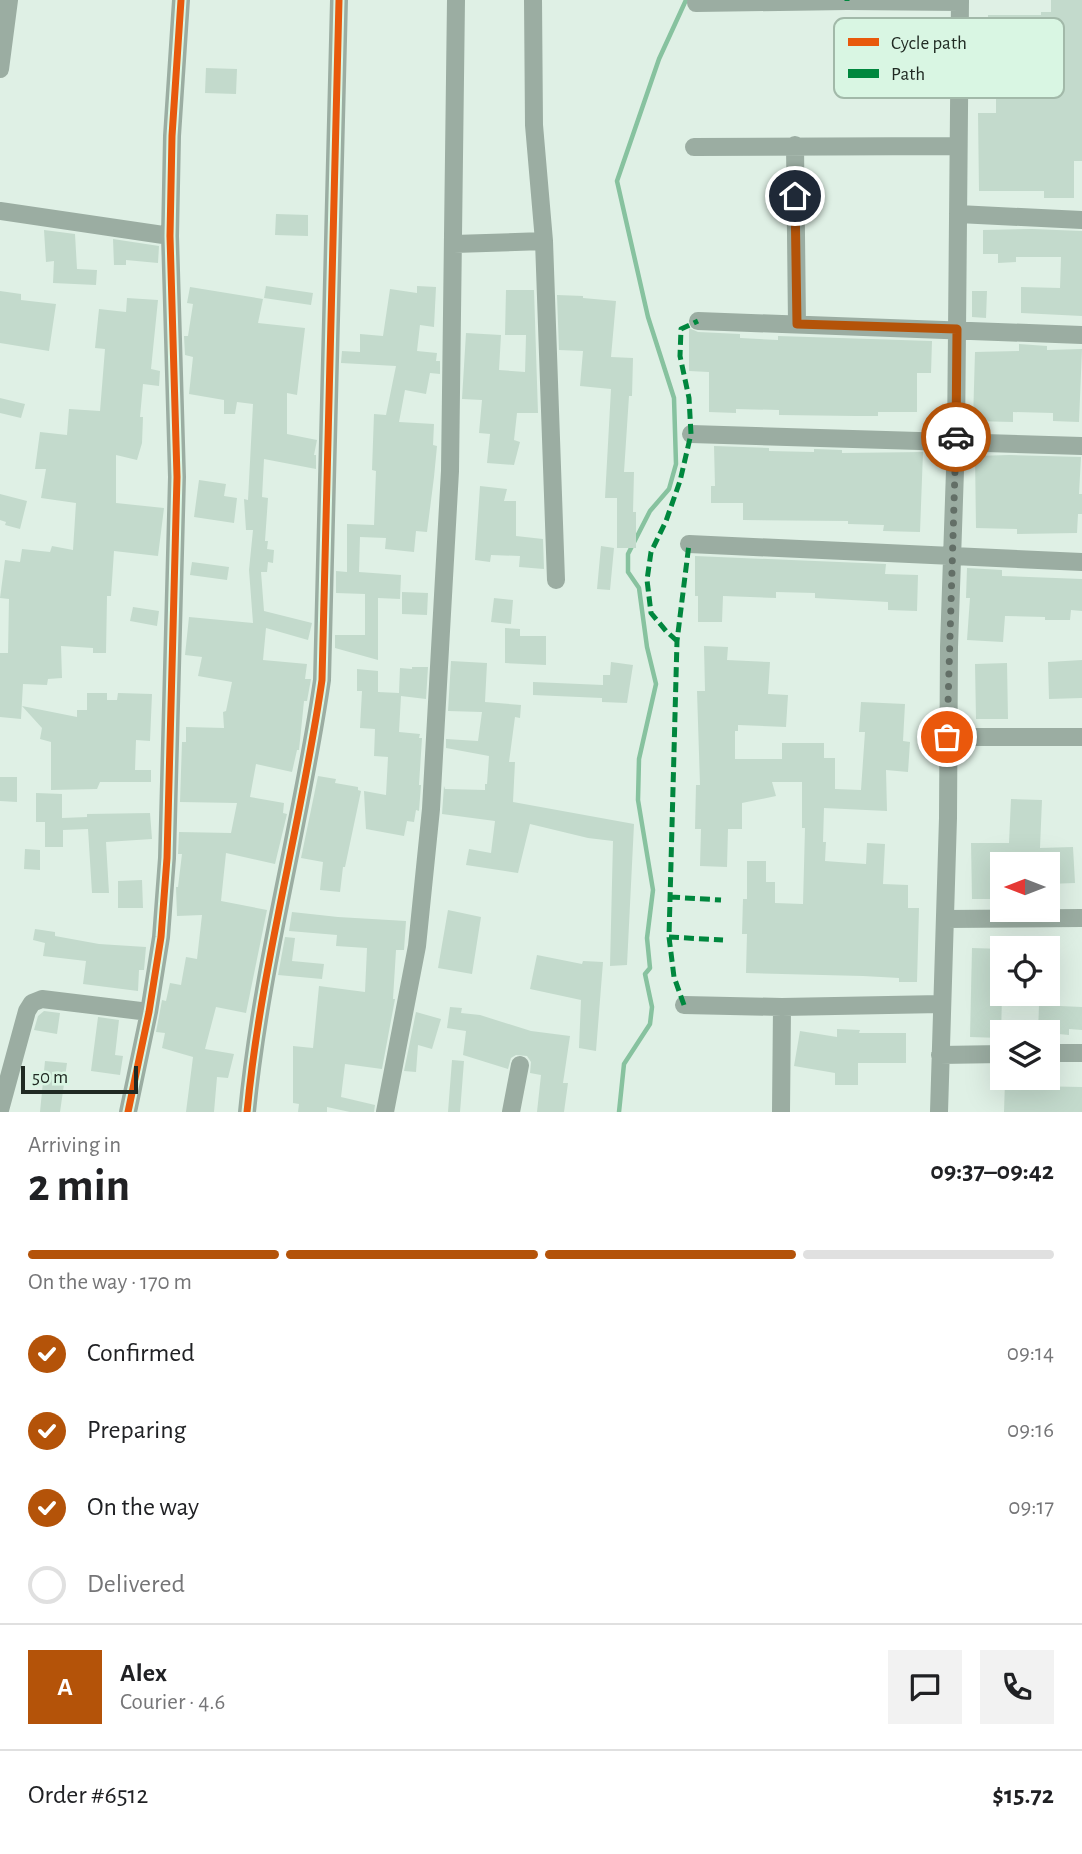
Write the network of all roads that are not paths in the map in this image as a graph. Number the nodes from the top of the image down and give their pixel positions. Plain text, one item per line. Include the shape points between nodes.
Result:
1 (9, 0) edge
2 (181, 0) edge
3 (340, 0) edge
4 (456, 0) edge
5 (533, 0) edge
6 (960, 1) edge
7 (696, 3) dead end
8 (0, 69) edge
9 (959, 98) edge
10 (795, 145) junction
11 (958, 146) junction
12 (694, 147) dead end
13 (0, 211) edge
14 (958, 214) junction
15 (1082, 220) edge
16 (170, 236) junction
17 (544, 241) junction
18 (454, 244) junction
19 (698, 321) dead end
20 (797, 324) junction
21 (957, 329) junction
22 (1082, 334) edge
23 (691, 434) dead end
24 (956, 441) junction
25 (1082, 446) edge
26 (689, 544) dead end
27 (952, 555) junction
28 (1082, 562) edge
29 (556, 580) dead end
30 (947, 737) junction
31 (1082, 737) edge
32 (1082, 918) edge
33 (945, 919) junction
34 (940, 1004) junction
35 (684, 1005) dead end
36 (782, 1007) junction
37 (149, 1012) junction
38 (1082, 1053) edge
39 (990, 1054) edge
40 (1060, 1054) edge
41 (940, 1055) junction
42 (520, 1065) dead end
43 (0, 1110) edge
44 (128, 1112) edge
45 (247, 1112) edge
46 (385, 1112) edge
47 (511, 1112) edge
48 (781, 1112) edge
49 (939, 1112) edge

1 - 8 street
2 - 16 street
3 - 45 street via 322,680 310,762 268,957
4 - 18 street
5 - 17 street via 534,125
6 - 7 street
9 - 11 street
10 - 11 street
10 - 12 street
10 - 20 street
11 - 14 street
13 - 16 street
14 - 15 street
14 - 21 street
16 - 37 street via 177,477 171,743 161,937
17 - 18 street
17 - 29 street
18 - 46 street via 450,471 431,809 416,946
19 - 20 street
20 - 21 street
21 - 22 street
21 - 24 street
23 - 24 street
24 - 25 street
24 - 27 street
26 - 27 street
27 - 28 street
27 - 30 street
30 - 31 street
30 - 33 street
32 - 33 street
33 - 34 street
34 - 36 street
34 - 41 street
35 - 36 street
36 - 48 street
37 - 43 street via 42,999 32,1003
37 - 44 street
38 - 40 street
39 - 41 street
41 - 49 street
42 - 47 street

